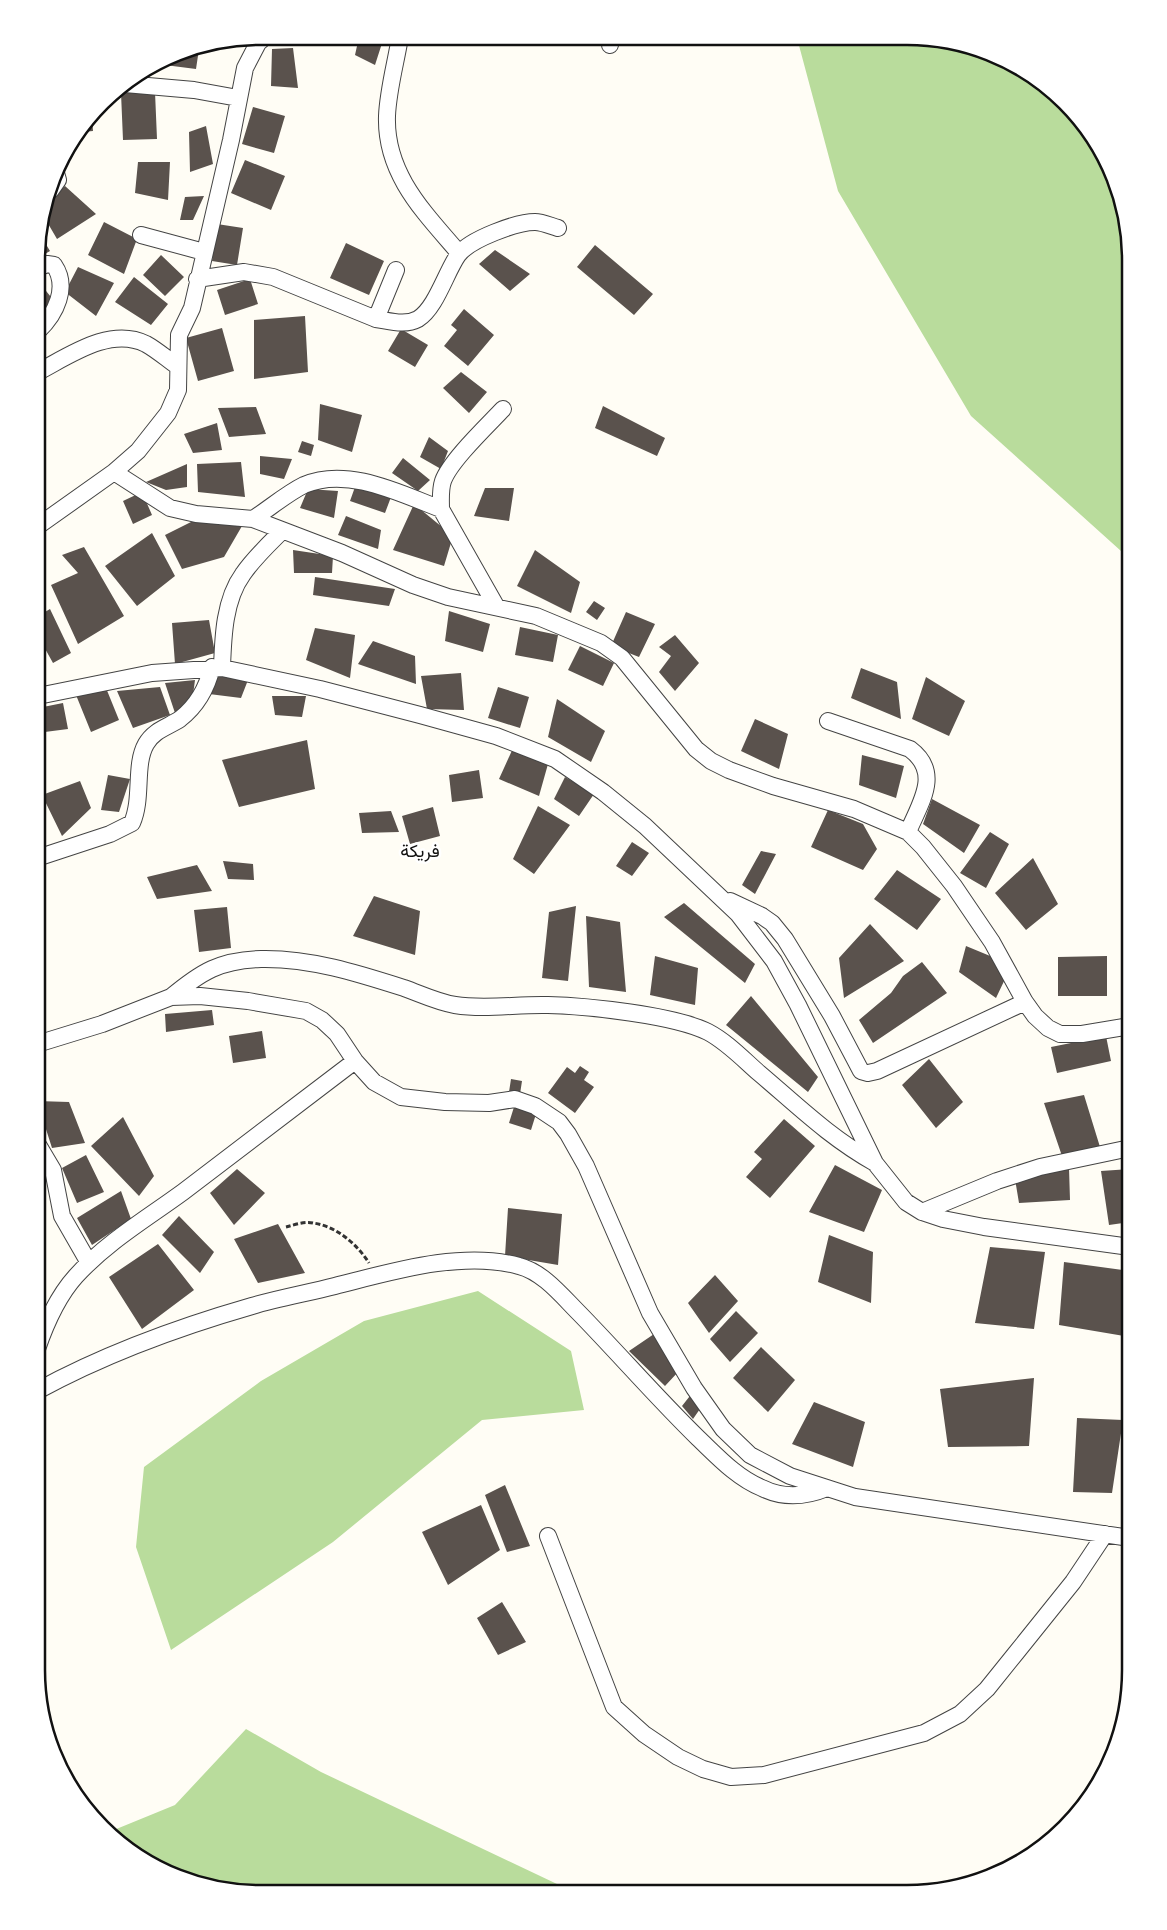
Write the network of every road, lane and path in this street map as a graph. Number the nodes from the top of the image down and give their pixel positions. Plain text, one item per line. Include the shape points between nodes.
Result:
1 (257, 45) edge
2 (399, 45) edge
3 (145, 79) edge
4 (238, 98) junction
5 (558, 228) dead end
6 (141, 235) dead end
7 (204, 252) junction
8 (460, 253) junction
9 (45, 265) edge
10 (396, 270) dead end
11 (197, 279) junction
12 (376, 319) junction
13 (45, 321) edge
14 (177, 366) junction
15 (45, 368) edge
16 (503, 409) dead end
17 (114, 472) junction
18 (441, 509) junction
19 (253, 519) junction
20 (45, 521) edge
21 (282, 531) junction
22 (496, 606) junction
23 (217, 668) junction
24 (45, 695) edge
25 (828, 721) dead end
26 (908, 832) junction
27 (45, 855) edge
28 (723, 898) junction
29 (171, 997) junction
30 (1025, 1002) junction
31 (1122, 1027) edge
32 (45, 1042) edge
33 (355, 1061) junction
34 (1122, 1150) edge
35 (45, 1155) edge
36 (875, 1163) junction
37 (922, 1212) junction
38 (286, 1226) dead end
39 (1122, 1246) edge
40 (89, 1263) junction
41 (377, 1275) junction
42 (45, 1327) edge
43 (45, 1387) edge
44 (827, 1488) junction
45 (1104, 1534) junction
46 (548, 1536) dead end
47 (1122, 1537) edge

1 - 4 street via 245,68
2 - 8 street via 387,115 389,148 398,173 417,204
3 - 4 street
4 - 7 street
5 - 8 street via 536,222 511,226
6 - 7 street
7 - 11 street
8 - 12 street via 419,318 408,324
9 - 13 street via 54,265 62,282 56,305
10 - 12 street
11 - 12 street via 244,272 273,277
11 - 14 street via 192,308 180,335
14 - 15 street via 145,344 124,338 80,350
14 - 17 street via 178,390 168,412 138,451
16 - 18 street via 450,468 443,481
17 - 19 street via 170,508 196,514
17 - 20 street
18 - 19 street via 390,489 341,480 303,486
18 - 22 street
19 - 21 street
21 - 22 street via 448,597
21 - 23 street via 241,576 228,610
22 - 26 street via 536,616 586,636 622,658 696,749 711,761
23 - 24 street via 128,677
23 - 27 street via 195,706 158,730 146,744 141,760 137,812 132,824
23 - 28 street via 320,689 496,736 555,759 645,826
25 - 26 street via 910,749 920,756 927,786
26 - 30 street via 954,886 992,942
28 - 30 street via 762,916 780,934 832,1016 861,1071 877,1071
28 - 36 street via 774,960
29 - 32 street
29 - 33 street via 217,997 306,1011 337,1034
29 - 36 street via 205,971 225,962 296,960 356,972 456,1005 548,1005 598,1009 690,1025 724,1042 844,1146
30 - 31 street via 1048,1028 1060,1034
33 - 40 street via 108,1245
33 - 44 street via 374,1082 401,1098 489,1103 515,1099 540,1109 559,1122 586,1166 650,1313 694,1388 723,1429 750,1455 790,1476
34 - 37 street via 1040,1167
35 - 40 street via 54,1170 62,1216
36 - 37 street via 906,1202
37 - 39 street via 984,1228
38 - 41 path via 311,1222 333,1227 365,1256
40 - 42 street via 61,1295
41 - 43 street via 253,1306 200,1323 113,1356
41 - 44 street via 438,1263 498,1262 520,1266 541,1277 561,1295 678,1418 743,1478 778,1494 796,1496
44 - 45 street via 855,1497
45 - 46 street via 1073,1582 987,1689 960,1714 924,1733 764,1775 731,1777 678,1757 644,1734 614,1707
45 - 47 street

